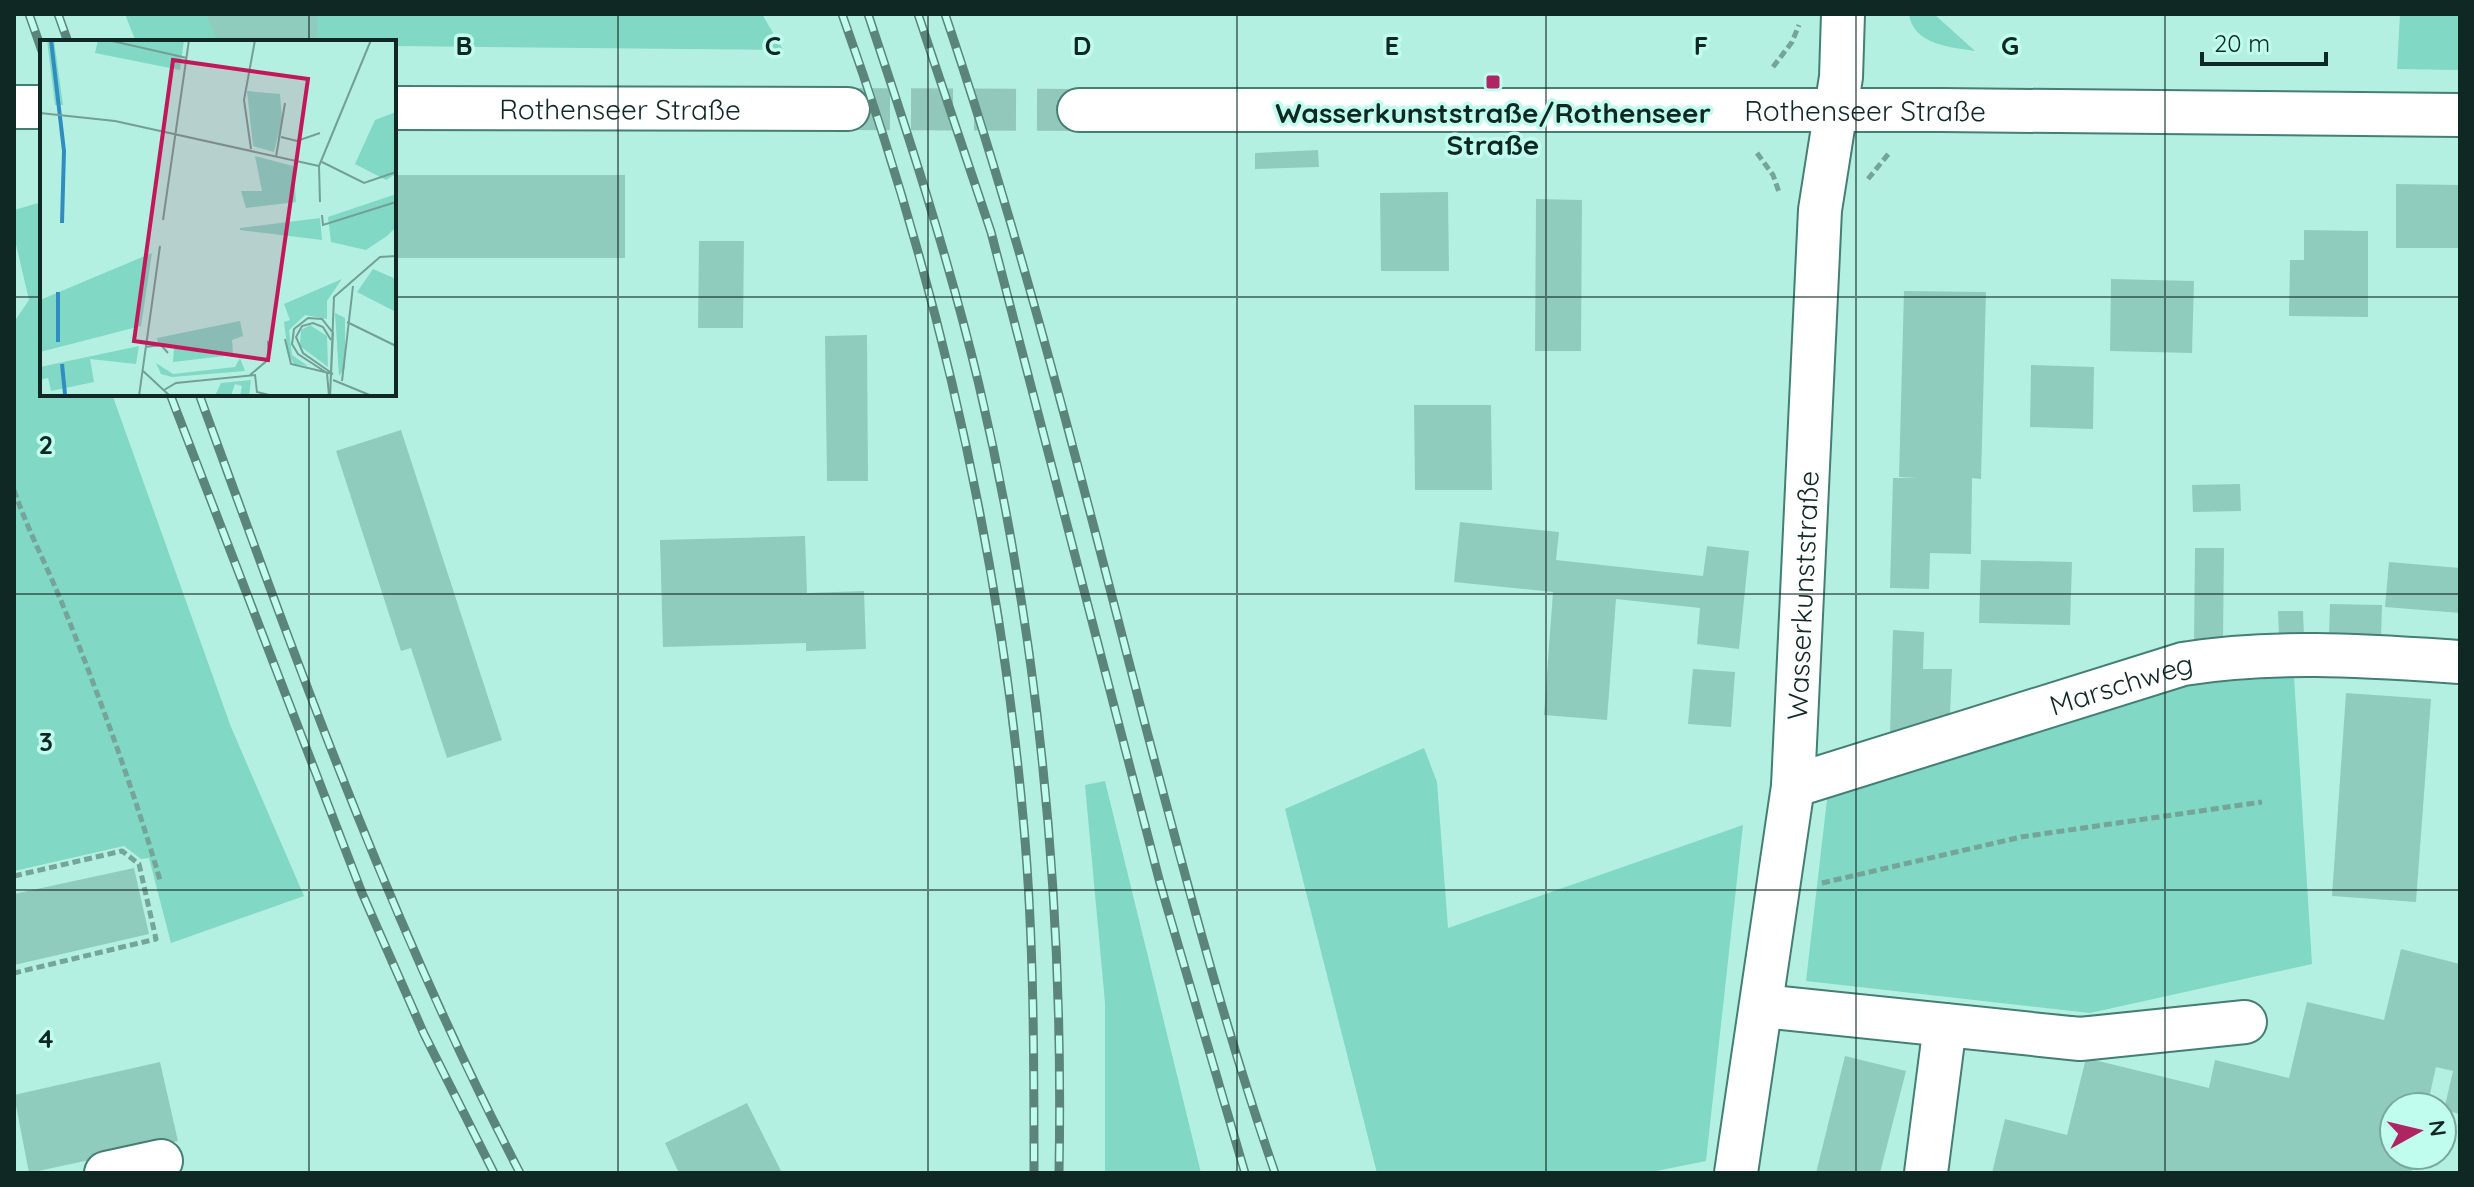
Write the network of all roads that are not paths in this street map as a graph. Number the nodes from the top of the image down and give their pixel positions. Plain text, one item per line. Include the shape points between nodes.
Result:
1 (1843, 14) edge
2 (14, 107) edge
3 (40, 107) edge
4 (396, 108) edge
5 (848, 109) tunnel mouth
6 (1079, 110) tunnel mouth
7 (1837, 110) junction
8 (2460, 115) edge
9 (2460, 662) edge
10 (1793, 786) junction
11 (1762, 1006) junction
12 (2245, 1022) dead end
13 (1945, 1025) junction
14 (161, 1161) dead end
15 (106, 1173) edge
16 (1736, 1173) edge
17 (1926, 1173) edge

1 - 7 street, Wasserkunststraße
2 - 3 street
4 - 5 street, Rothenseer Straße
6 - 7 street, Rothenseer Straße
7 - 8 street, Rothenseer Straße
7 - 10 street, Wasserkunststraße via 1820,210
9 - 10 street, Marschweg via 2310,655 2183,664
10 - 11 street, Wasserkunststraße
11 - 13 street
11 - 16 street, Wasserkunststraße
12 - 13 street via 2080,1039
13 - 17 street
14 - 15 street

